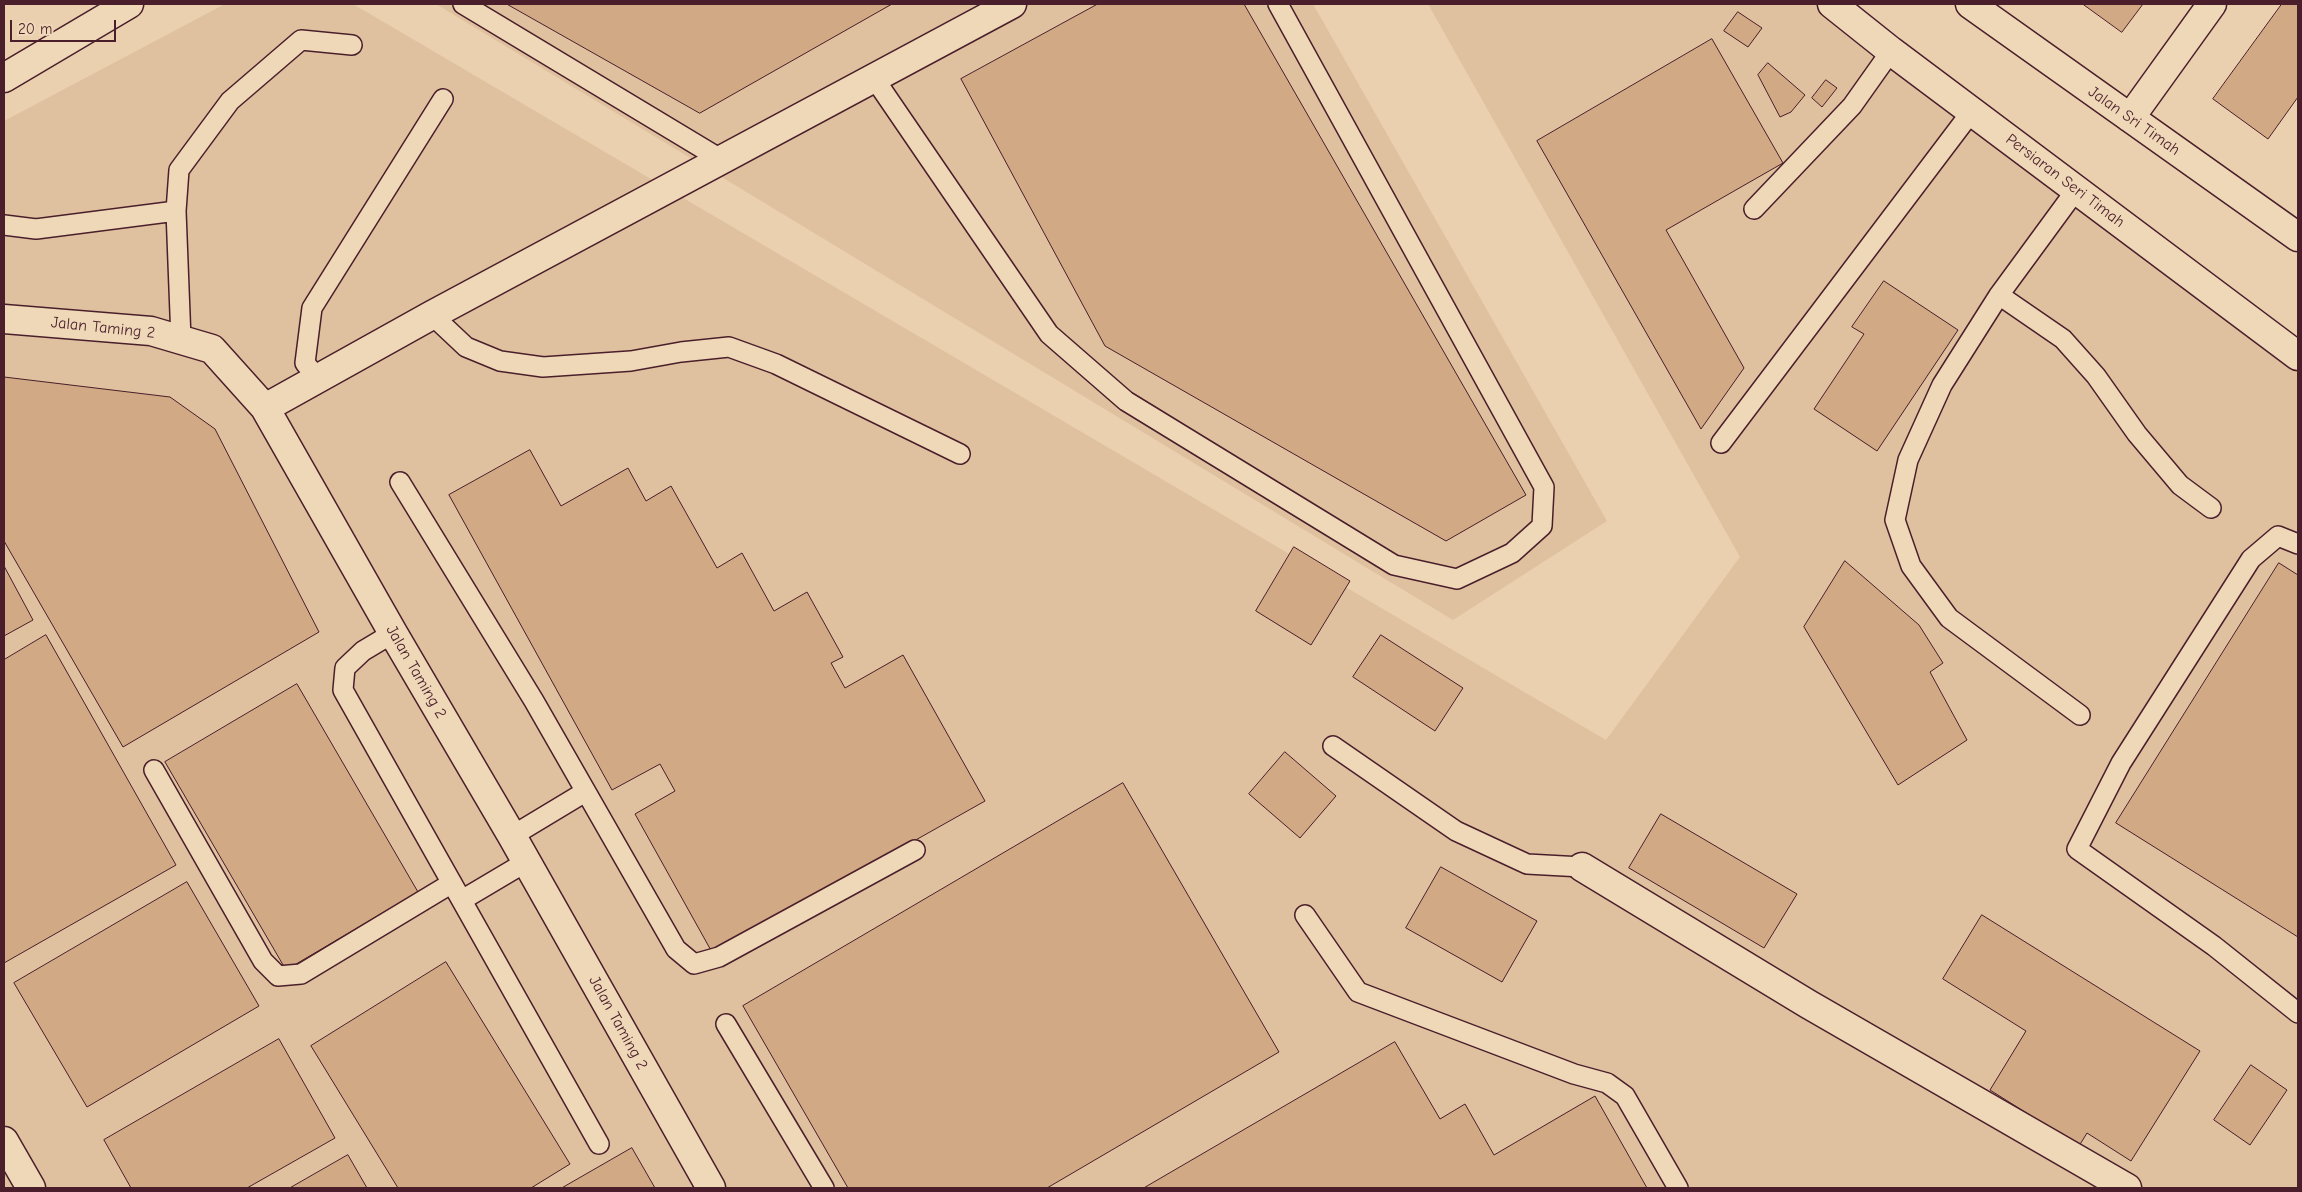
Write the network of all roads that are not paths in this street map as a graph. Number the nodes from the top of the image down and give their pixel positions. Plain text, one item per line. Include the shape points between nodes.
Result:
1 (129, 4) edge
2 (463, 4) edge
3 (1012, 4) edge
4 (1278, 4) edge
5 (1832, 4) edge
6 (1970, 4) edge
7 (2212, 4) edge
8 (352, 45) dead end
9 (1891, 51) junction
10 (4, 78) edge
11 (874, 78) junction
12 (443, 99) dead end
13 (1972, 111) junction
14 (2130, 118) junction
15 (722, 160) junction
16 (2076, 190) junction
17 (1754, 209) dead end
18 (176, 211) junction
19 (4, 225) edge
20 (2298, 237) edge
21 (1999, 295) junction
22 (432, 316) junction
23 (4, 319) edge
24 (181, 340) junction
25 (2298, 356) edge
26 (318, 380) junction
27 (266, 408) junction
28 (1720, 443) dead end
29 (960, 454) dead end
30 (400, 482) dead end
31 (2212, 508) dead end
32 (2298, 544) edge
33 (393, 633) junction
34 (2080, 715) dead end
35 (1333, 746) dead end
36 (154, 770) dead end
37 (585, 792) junction
38 (512, 836) junction
39 (915, 850) dead end
40 (526, 862) junction
41 (1582, 867) joint
42 (452, 883) junction
43 (462, 900) junction
44 (1305, 915) dead end
45 (2298, 1013) edge
46 (726, 1024) dead end
47 (4, 1141) edge
48 (599, 1144) dead end
49 (31, 1188) edge
50 (711, 1188) edge
51 (824, 1188) edge
52 (1678, 1188) edge
53 (2127, 1188) edge

1 - 10 street
2 - 15 lane
3 - 11 street
4 - 11 lane via 1544,487 1542,526 1512,553 1457,579 1394,565 1126,401 1049,334
5 - 9 street, Persiaran Seri Timah
6 - 14 street, Jalan Sri Timah
7 - 14 street
8 - 18 lane via 301,40 230,101 179,170
9 - 13 street, Persiaran Seri Timah
9 - 17 lane via 1852,106
11 - 15 street
12 - 26 lane via 312,308 305,363
13 - 16 street, Persiaran Seri Timah
13 - 28 lane
14 - 20 street, Jalan Sri Timah
15 - 22 street
16 - 21 lane
16 - 25 street, Persiaran Seri Timah
18 - 19 lane via 36,229
18 - 24 lane
21 - 31 lane via 2063,339 2180,484
21 - 34 lane via 1934,402 1908,460 1895,520 1911,566 1949,618
22 - 26 street
22 - 29 lane via 466,347 500,360 543,367 631,361 729,347 776,364
23 - 24 street, Jalan Taming 2 via 151,331
24 - 27 street, Jalan Taming 2 via 212,349
26 - 27 street
27 - 33 street, Jalan Taming 2
30 - 37 lane via 534,701
32 - 45 lane via 2278,536 2251,559 2121,763 2078,849 2214,946
33 - 38 street, Jalan Taming 2
33 - 42 lane via 363,651 345,668 343,690
35 - 41 lane via 1456,831 1527,864
36 - 42 lane via 262,961 278,976 301,974
37 - 38 lane
37 - 39 lane via 676,949 694,964 719,957
38 - 40 street, Jalan Taming 2
40 - 43 lane
40 - 50 street, Jalan Taming 2
41 - 53 street via 1808,1004
42 - 43 lane
43 - 48 lane
44 - 52 lane via 1358,992 1574,1074 1606,1083 1626,1096
46 - 51 lane
47 - 49 street

